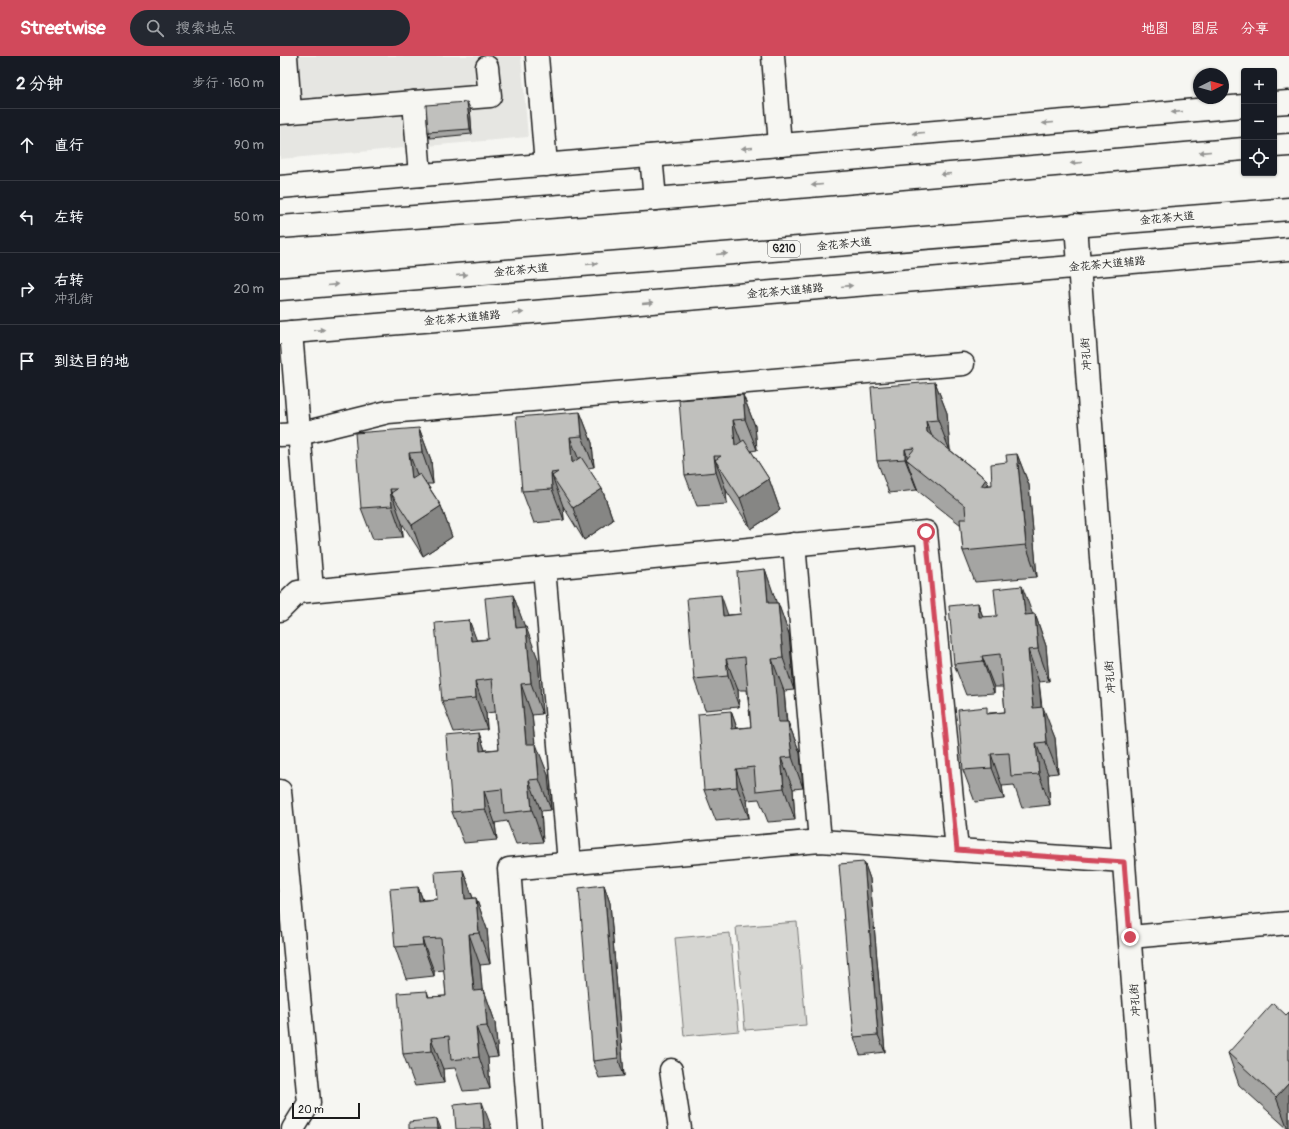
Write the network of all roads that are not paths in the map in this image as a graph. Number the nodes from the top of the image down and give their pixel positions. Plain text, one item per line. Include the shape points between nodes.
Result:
1 (286, 56) edge
2 (537, 56) edge
3 (773, 56) edge
4 (487, 67) dead end
5 (414, 102) junction
6 (1289, 102) edge
7 (1277, 103) edge
8 (1241, 106) edge
9 (285, 113) edge
10 (780, 145) junction
11 (1289, 145) edge
12 (1277, 146) edge
13 (1241, 149) edge
14 (651, 156) junction
15 (546, 165) junction
16 (420, 176) junction
17 (280, 187) edge
18 (655, 199) junction
19 (1289, 209) edge
20 (1076, 225) junction
21 (280, 227) edge
22 (1289, 249) edge
23 (1079, 267) junction
24 (280, 289) edge
25 (286, 333) edge
26 (963, 364) dead end
27 (290, 434) edge
28 (794, 544) junction
29 (544, 568) junction
30 (312, 590) junction
31 (280, 610) edge
32 (280, 791) edge
33 (820, 841) junction
34 (957, 850) junction
35 (1124, 862) junction
36 (569, 863) junction
37 (1289, 923) edge
38 (1130, 937) junction
39 (671, 1070) dead end
40 (293, 1129) edge
41 (530, 1129) edge
42 (680, 1129) edge
43 (1144, 1129) edge

1 - 9 main road
2 - 15 main road
3 - 10 main road
4 - 5 main road via 490,96
5 - 9 main road
5 - 16 main road
6 - 7 main road
8 -> 10 main road
10 -> 14 main road
11 - 12 main road
13 -> 18 main road
14 - 15 main road
14 - 18 main road
15 - 16 main road
16 - 17 main road
18 - 21 main road
19 - 20 main road, 金花茶大道 / G210
20 - 23 main road, 冲孔街
24 -> 20 main road, 金花茶大道 / G210
22 - 23 main road, 金花茶大道辅路
25 -> 23 main road, 金花茶大道辅路
23 - 35 main road, 冲孔街
25 - 27 main road
26 - 27 main road via 388,412
27 - 30 main road
28 - 29 main road
28 - 33 main road
28 - 34 main road via 926,532
29 - 30 main road
29 - 36 main road
30 - 31 main road via 298,592
32 - 40 main road via 308,1103
33 - 34 main road
33 - 36 main road
34 - 35 main road
35 - 38 main road, 冲孔街
36 - 41 main road via 509,869
37 - 38 main road
38 - 43 main road, 冲孔街
39 - 42 main road

